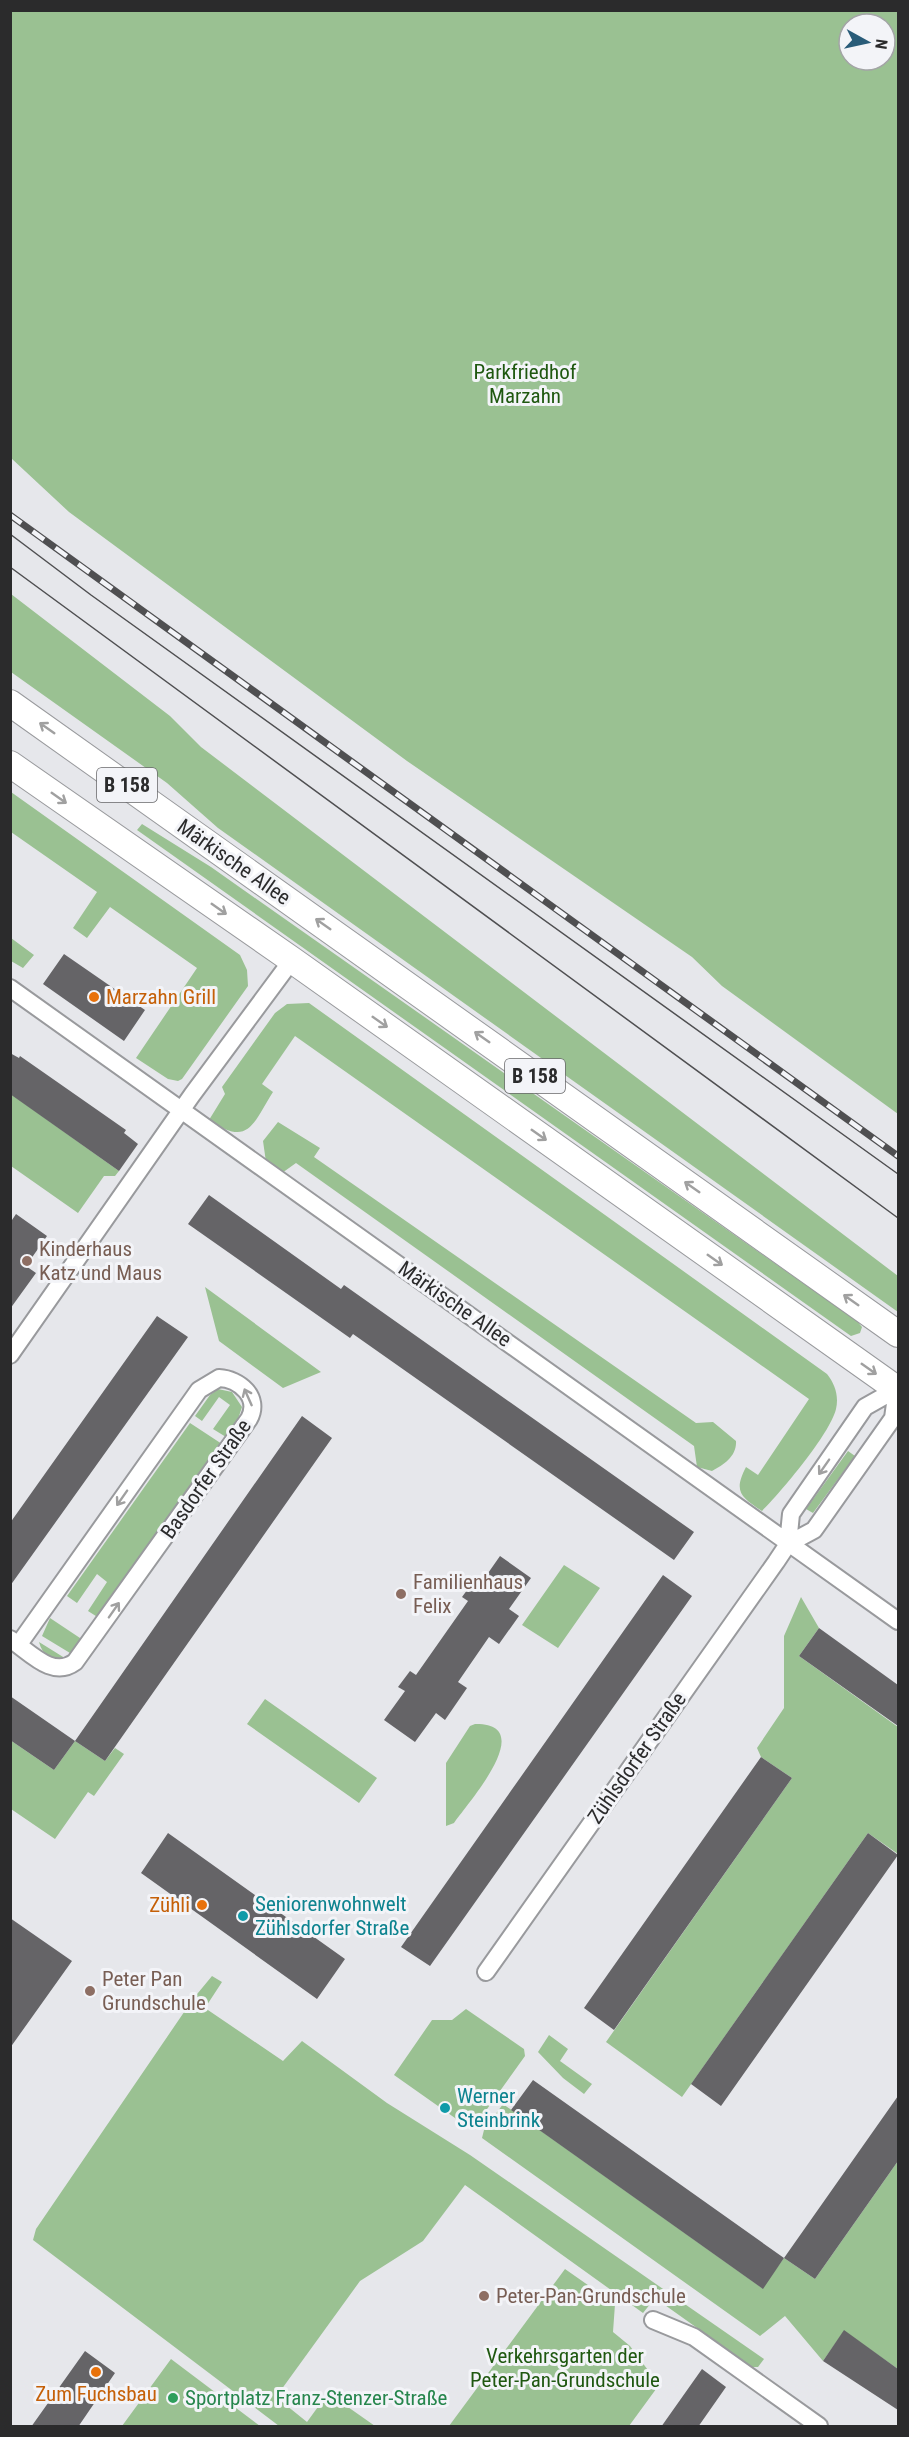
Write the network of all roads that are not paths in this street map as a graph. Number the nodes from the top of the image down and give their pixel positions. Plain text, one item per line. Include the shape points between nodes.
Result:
1 (10, 703) edge
2 (10, 764) edge
3 (292, 960) junction
4 (10, 988) edge
5 (182, 1111) junction
6 (898, 1334) edge
7 (10, 1355) edge
8 (898, 1389) edge
9 (788, 1544) junction
10 (898, 1621) edge
11 (15, 1642) edge
12 (486, 1972) dead end
13 (653, 2320) dead end
14 (819, 2427) edge

6 -> 1 main road, Märkische Allee / B 158
2 -> 3 main road, B 158
3 - 5 street
3 -> 8 main road, B 158
4 - 5 street, Märkische Allee
5 - 7 street
5 - 9 street, Märkische Allee
8 - 9 street, Zühlsdorfer Straße via 893,1418 814,1530
8 -> 9 street, Zühlsdorfer Straße via 865,1407 791,1514
9 - 10 street, Märkische Allee
9 - 12 street, Zühlsdorfer Straße
11 -> 11 street, Basdorfer Straße via 51,1668 67,1668 75,1662 249,1419 251,1397 241,1385 219,1378 199,1389
13 - 14 street via 694,2337

